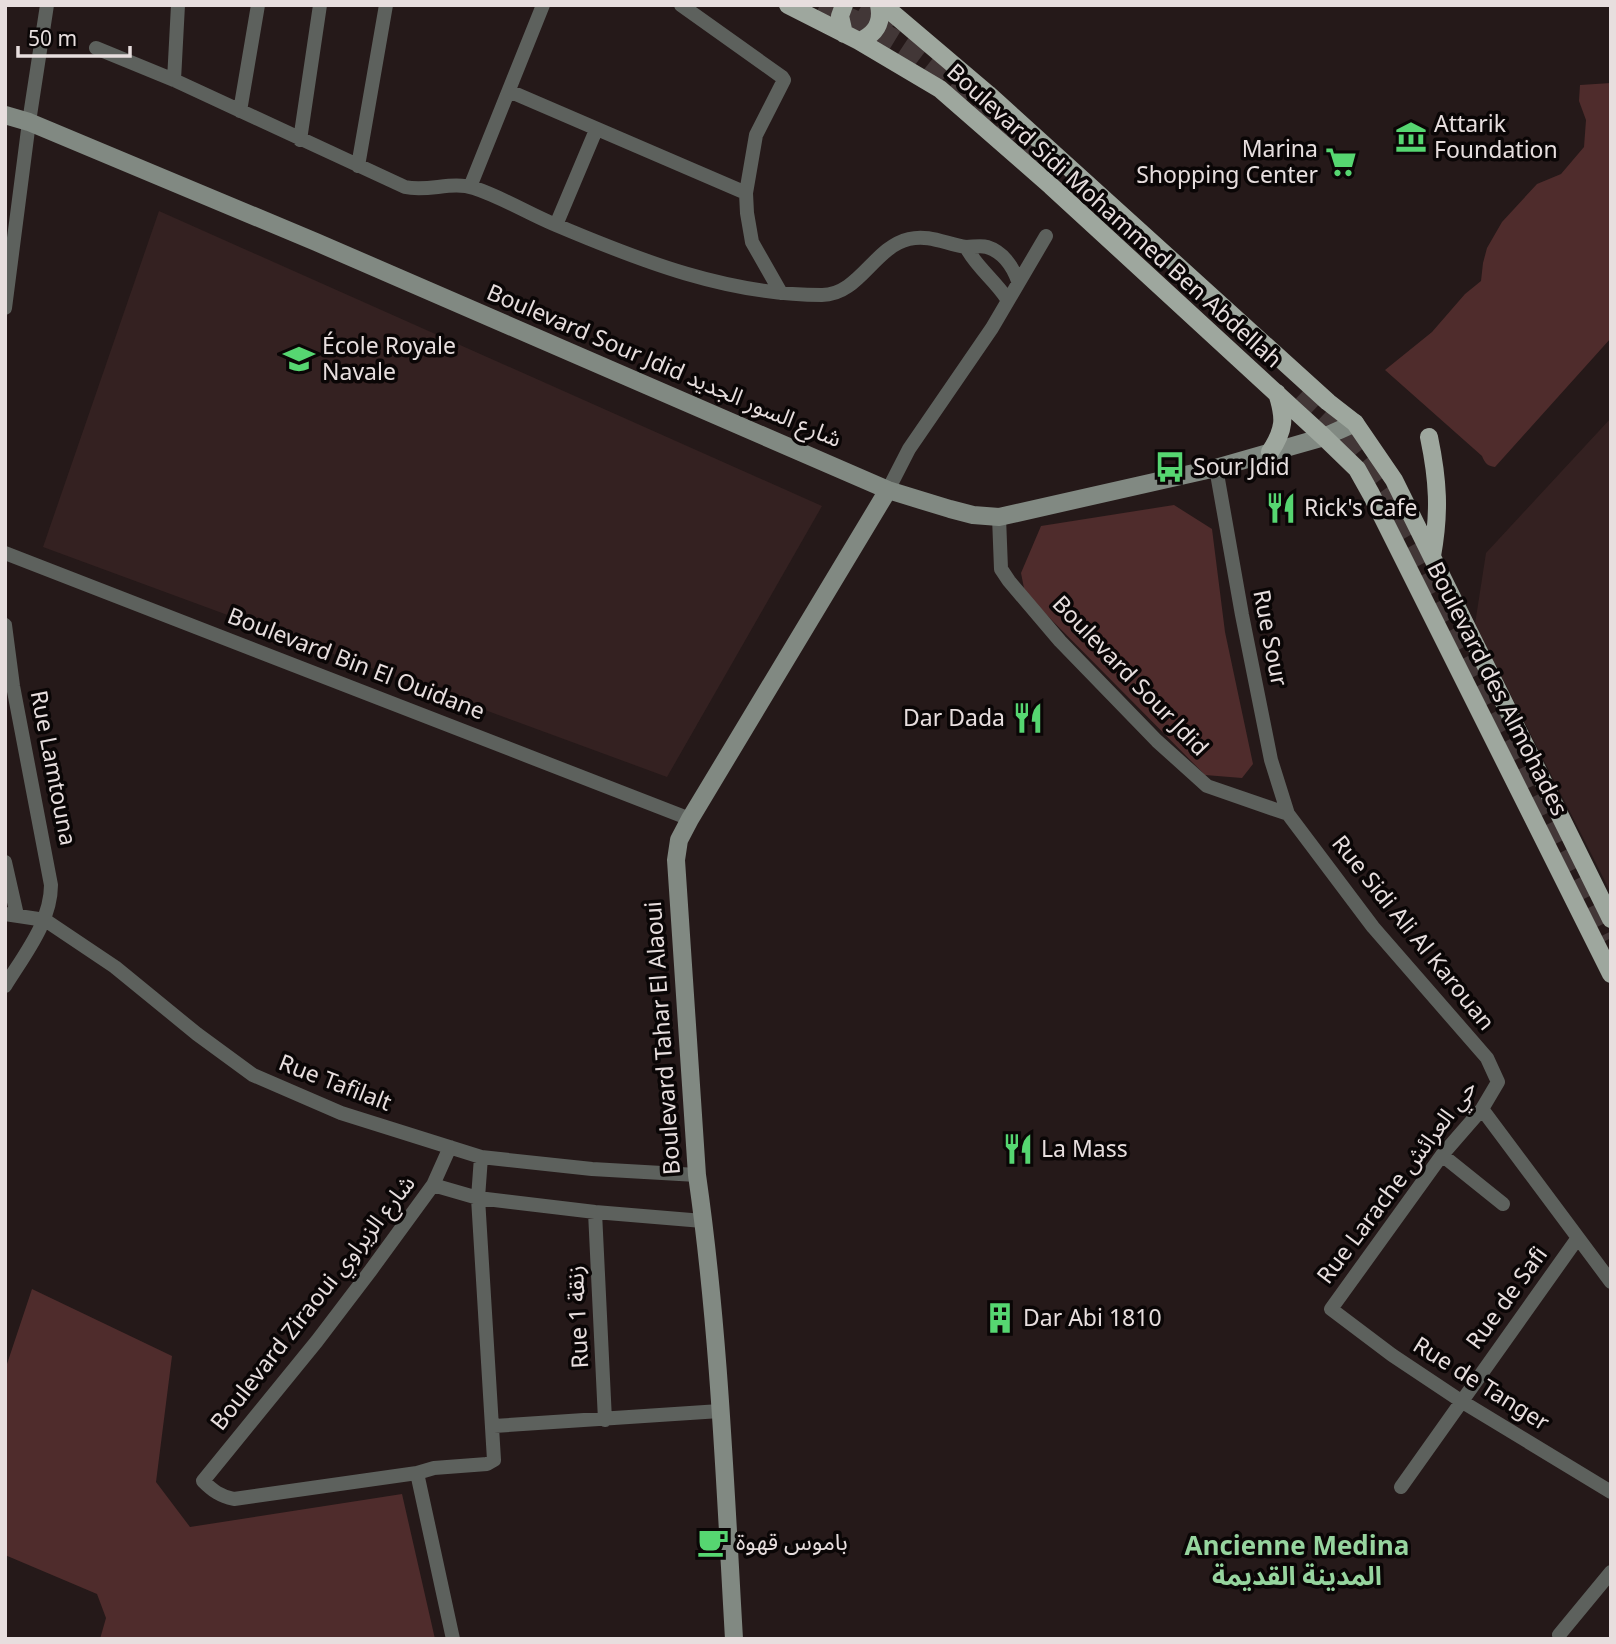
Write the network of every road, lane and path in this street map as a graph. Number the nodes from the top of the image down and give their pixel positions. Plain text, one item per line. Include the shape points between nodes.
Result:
1 (47, 5) edge
2 (178, 5) edge
3 (258, 5) edge
4 (320, 5) edge
5 (386, 5) edge
6 (543, 5) edge
7 (681, 5) edge
8 (788, 5) edge
9 (844, 5) edge
10 (881, 5) edge
11 (852, 38) junction
12 (96, 48) dead end
13 (174, 80) junction
14 (509, 91) junction
15 (240, 111) junction
16 (6, 116) edge
17 (29, 122) junction
18 (596, 130) junction
19 (300, 140) junction
20 (358, 166) junction
21 (470, 187) junction
22 (746, 193) junction
23 (556, 225) junction
24 (1046, 236) dead end
25 (966, 247) junction
26 (1018, 281) junction
27 (781, 293) junction
28 (1007, 299) junction
29 (5, 308) edge
30 (1277, 393) junction
31 (1355, 423) junction
32 (1324, 437) junction
33 (1429, 438) dead end
34 (1270, 452) junction
35 (1216, 468) junction
36 (888, 491) junction
37 (999, 517) junction
38 (5, 553) edge
39 (1432, 555) junction
40 (5, 625) edge
41 (9, 687) edge
42 (1289, 814) junction
43 (690, 819) junction
44 (5, 862) edge
45 (1598, 892) junction
46 (1577, 905) junction
47 (11, 915) edge
48 (1611, 919) edge
49 (45, 920) junction
50 (1611, 974) edge
51 (5, 986) edge
52 (1499, 1082) joint
53 (1482, 1108) junction
54 (450, 1147) junction
55 (1442, 1155) junction
56 (481, 1157) junction
57 (697, 1175) junction
58 (433, 1185) junction
59 (478, 1198) junction
60 (1503, 1204) dead end
61 (595, 1212) junction
62 (703, 1221) junction
63 (1577, 1239) junction
64 (1611, 1282) edge
65 (1331, 1309) joint
66 (1461, 1401) junction
67 (720, 1411) junction
68 (605, 1420) junction
69 (494, 1426) junction
70 (417, 1473) junction
71 (1401, 1487) dead end
72 (1611, 1492) edge
73 (1611, 1572) edge
74 (1559, 1635) dead end
75 (453, 1639) edge
76 (734, 1639) edge

1 - 17 street
2 - 13 street
3 - 15 street
4 - 19 street
5 - 20 street
6 - 14 street
7 - 22 street via 784,80 756,135
8 - 11 main road, Boulevard Sidi Mohammed Ben Abdellah
9 - 11 main road via 841,26
10 - 11 main road via 878,26 867,38
10 - 31 main road, Boulevard Sidi Mohammed Ben Abdellah via 988,94
11 - 30 main road, Boulevard Sidi Mohammed Ben Abdellah via 940,89 963,108
12 - 13 street
13 - 15 street
14 - 18 street
14 - 21 street
15 - 19 street
16 - 17 street, Boulevard Sour Jdid شارع السور الجديد
17 - 29 street
17 - 36 street, Boulevard Sour Jdid شارع السور الجديد
18 - 22 street
18 - 23 street
19 - 20 street
20 - 21 street via 419,190
21 - 23 street
22 - 27 street via 752,242
23 - 27 street via 701,280
24 - 26 street
25 - 26 street via 986,246 1000,254
25 - 27 street via 930,238 908,239 892,246 838,293
25 - 28 street
26 - 28 street
28 - 36 street via 909,449
30 - 32 main road, Boulevard Sidi Mohammed Ben Abdellah
30 - 34 main road via 1283,426
31 - 32 street, Boulevard Sour Jdid شارع السور الجديد
31 - 39 main road, Boulevard des Almohades via 1394,480
32 - 34 street, Boulevard Sour Jdid شارع السور الجديد
32 - 46 main road, Boulevard des Almohades via 1357,469 1371,494
33 - 39 main road via 1439,497
34 - 35 street, Boulevard Sour Jdid شارع السور الجديد
35 - 37 street, Boulevard Sour Jdid شارع السور الجديد
35 - 42 street, Rue Sour via 1268,746
36 - 37 street, Boulevard Sour Jdid شارع السور الجديد via 973,515
36 - 43 street, Boulevard Tahar El Alaoui
37 - 42 street, Boulevard Sour Jdid via 1001,569 1009,581 1147,731 1207,786
38 - 43 street, Boulevard Bin El Ouidane
39 - 45 main road, Boulevard des Almohades
40 - 41 street, Rue Lamtouna
41 - 49 street, Rue Lamtouna via 51,874
42 - 52 street, Rue Sidi Ali Al Karouan via 1373,927 1486,1058
43 - 57 street, Boulevard Tahar El Alaoui via 679,840 676,881
44 - 47 street
45 - 46 main road
45 - 48 main road, Boulevard des Almohades
46 - 50 main road, Boulevard des Almohades
47 - 49 street, Rue Tafilalt
49 - 51 street
49 - 54 street, Rue Tafilalt via 115,967 253,1074 369,1123
52 - 53 street, Rue Larache حي العرائش
53 - 55 street, Rue Larache حي العرائش
53 - 63 street
54 - 56 street, Rue Tafilalt
54 - 58 street, Boulevard Ziraoui شارع الزيراوي
55 - 60 street
55 - 65 street, Rue Larache حي العرائش
56 - 57 street, Rue Tafilalt
56 - 59 street
57 - 62 street, Boulevard Tahar El Alaoui
58 - 59 street
58 - 70 street, Boulevard Ziraoui شارع الزيراوي via 317,1341 203,1481 234,1499
59 - 61 street
59 - 69 street
61 - 62 street
61 - 68 street, Rue 1 زنقة
62 - 67 street, Boulevard Tahar El Alaoui
63 - 64 street
63 - 66 street, Rue de Safi
65 - 66 street, Rue de Tanger
66 - 71 street, Rue de Safi
66 - 72 street, Rue de Tanger
67 - 68 street
67 - 76 street, Boulevard Tahar El Alaoui
68 - 69 street
69 - 70 street via 494,1460
70 - 75 street
73 - 74 street

